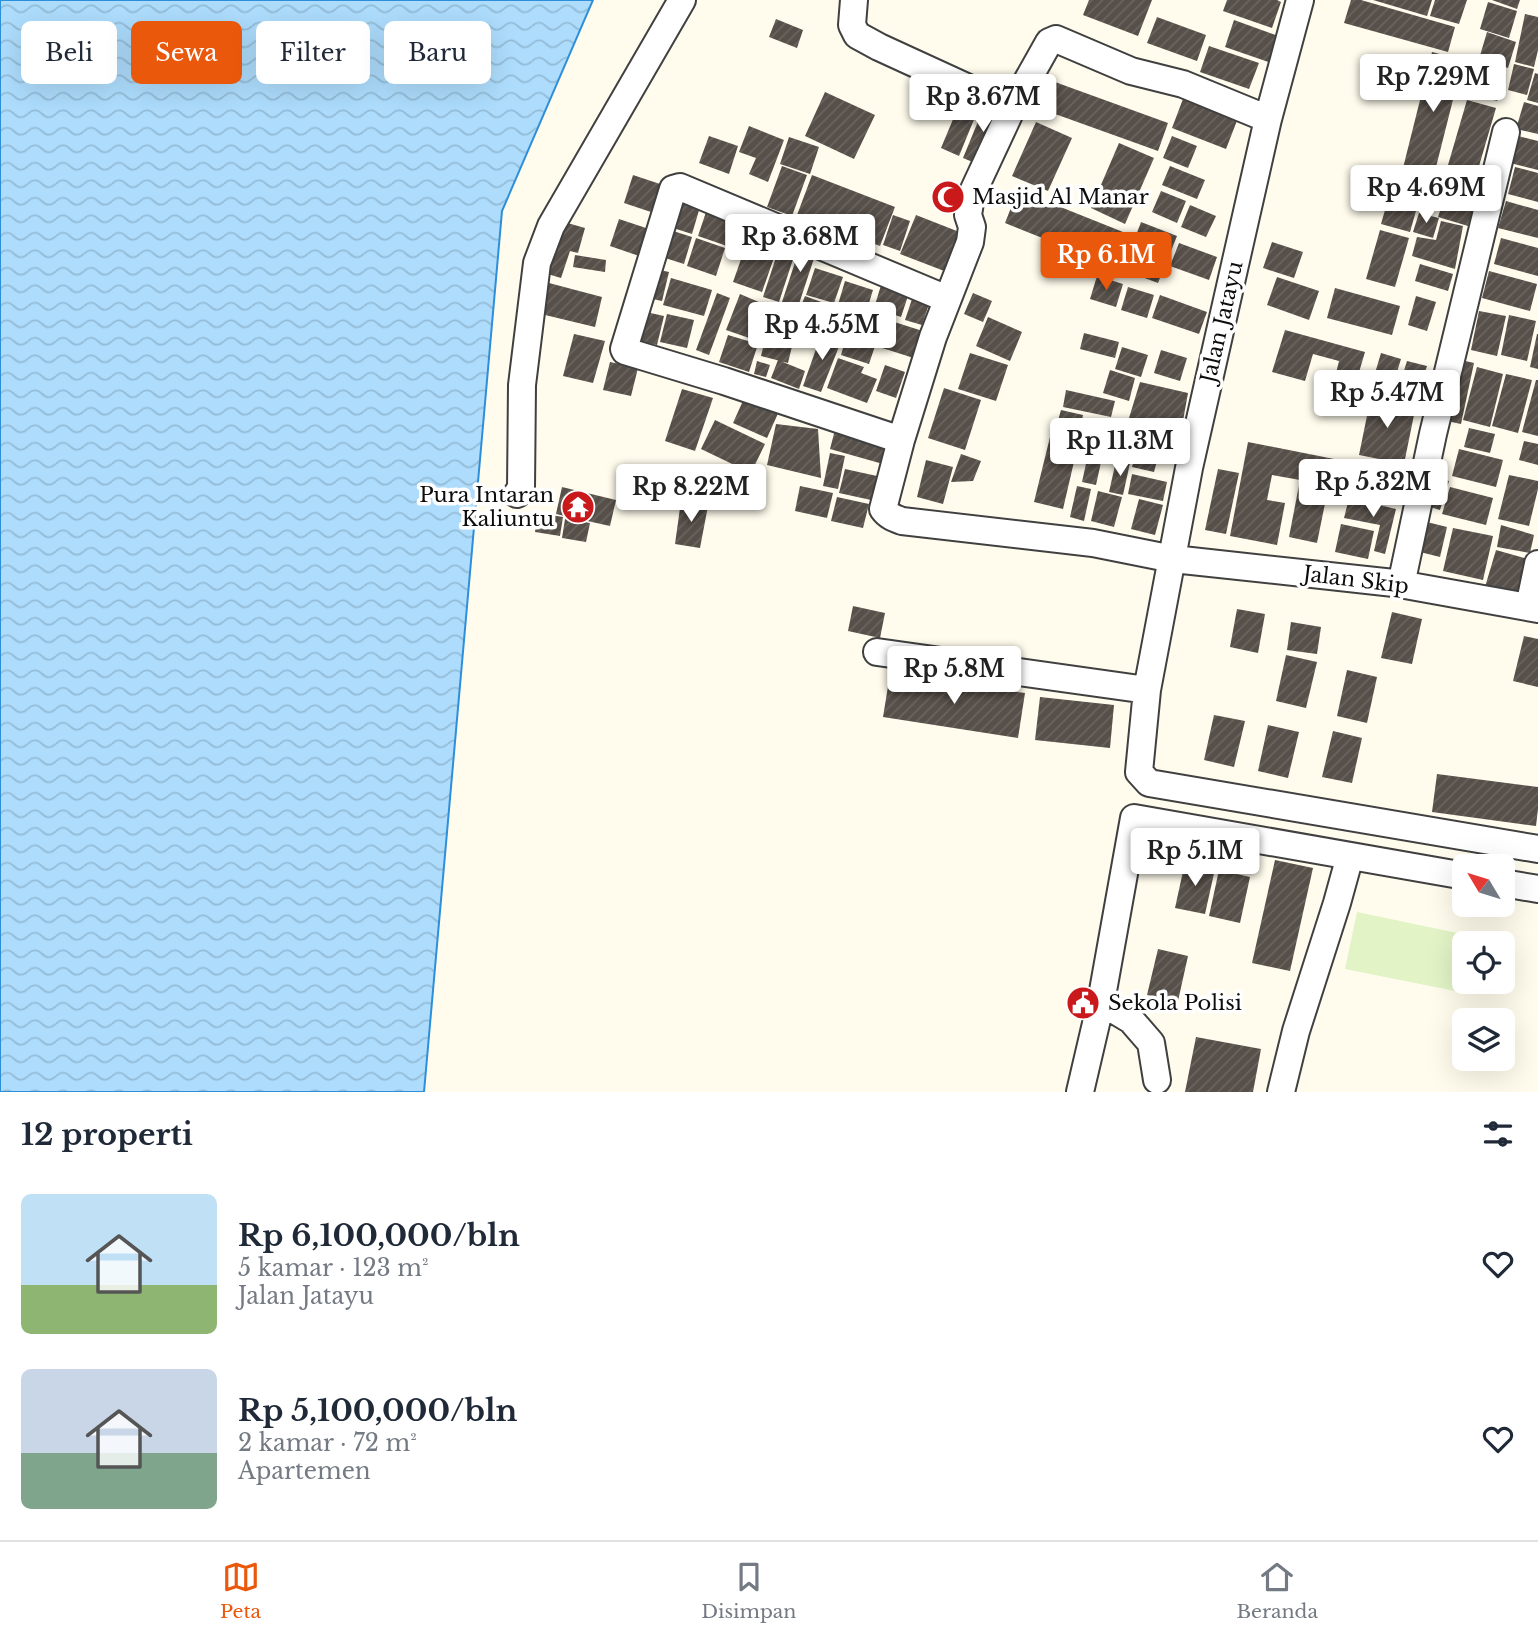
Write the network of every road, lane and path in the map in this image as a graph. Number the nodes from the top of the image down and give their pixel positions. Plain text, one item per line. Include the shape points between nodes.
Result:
1 (682, 0) edge
2 (854, 0) edge
3 (1300, 0) edge
4 (1012, 108) junction
5 (1268, 119) junction
6 (1506, 132) dead end
7 (947, 299) junction
8 (901, 440) junction
9 (517, 494) dead end
10 (1173, 559) junction
11 (1538, 564) edge
12 (1401, 585) junction
13 (1534, 608) edge
14 (877, 652) dead end
15 (1147, 690) junction
16 (1538, 849) edge
17 (1350, 856) junction
18 (1452, 874) edge
19 (1516, 886) edge
20 (1538, 890) edge
21 (1101, 1002) junction
22 (1157, 1080) dead end
23 (1080, 1092) edge
24 (1281, 1092) edge

1 - 9 street via 551,226 537,262 522,385 521,488
2 - 4 street via 852,25 858,35
3 - 5 street, Jalan Jatayu
4 - 5 street via 1055,39
4 - 7 street via 971,197 972,235
5 - 10 street, Jalan Jatayu via 1189,468
6 - 12 street
7 - 8 street
7 - 8 street via 680,187 673,189 625,351
8 - 10 street, Jalan Skip via 883,509 891,517 1093,543
10 - 12 street, Jalan Skip
10 - 15 street, Jalan Jatayu
11 - 13 street
12 - 13 street, Jalan Skip
14 - 15 street
15 - 16 street, Jalan Jatayu via 1139,772 1149,783
17 - 18 street
17 - 21 street via 1134,818
17 - 24 street
19 - 20 street
21 - 22 street via 1131,1020 1151,1043
21 - 23 street

